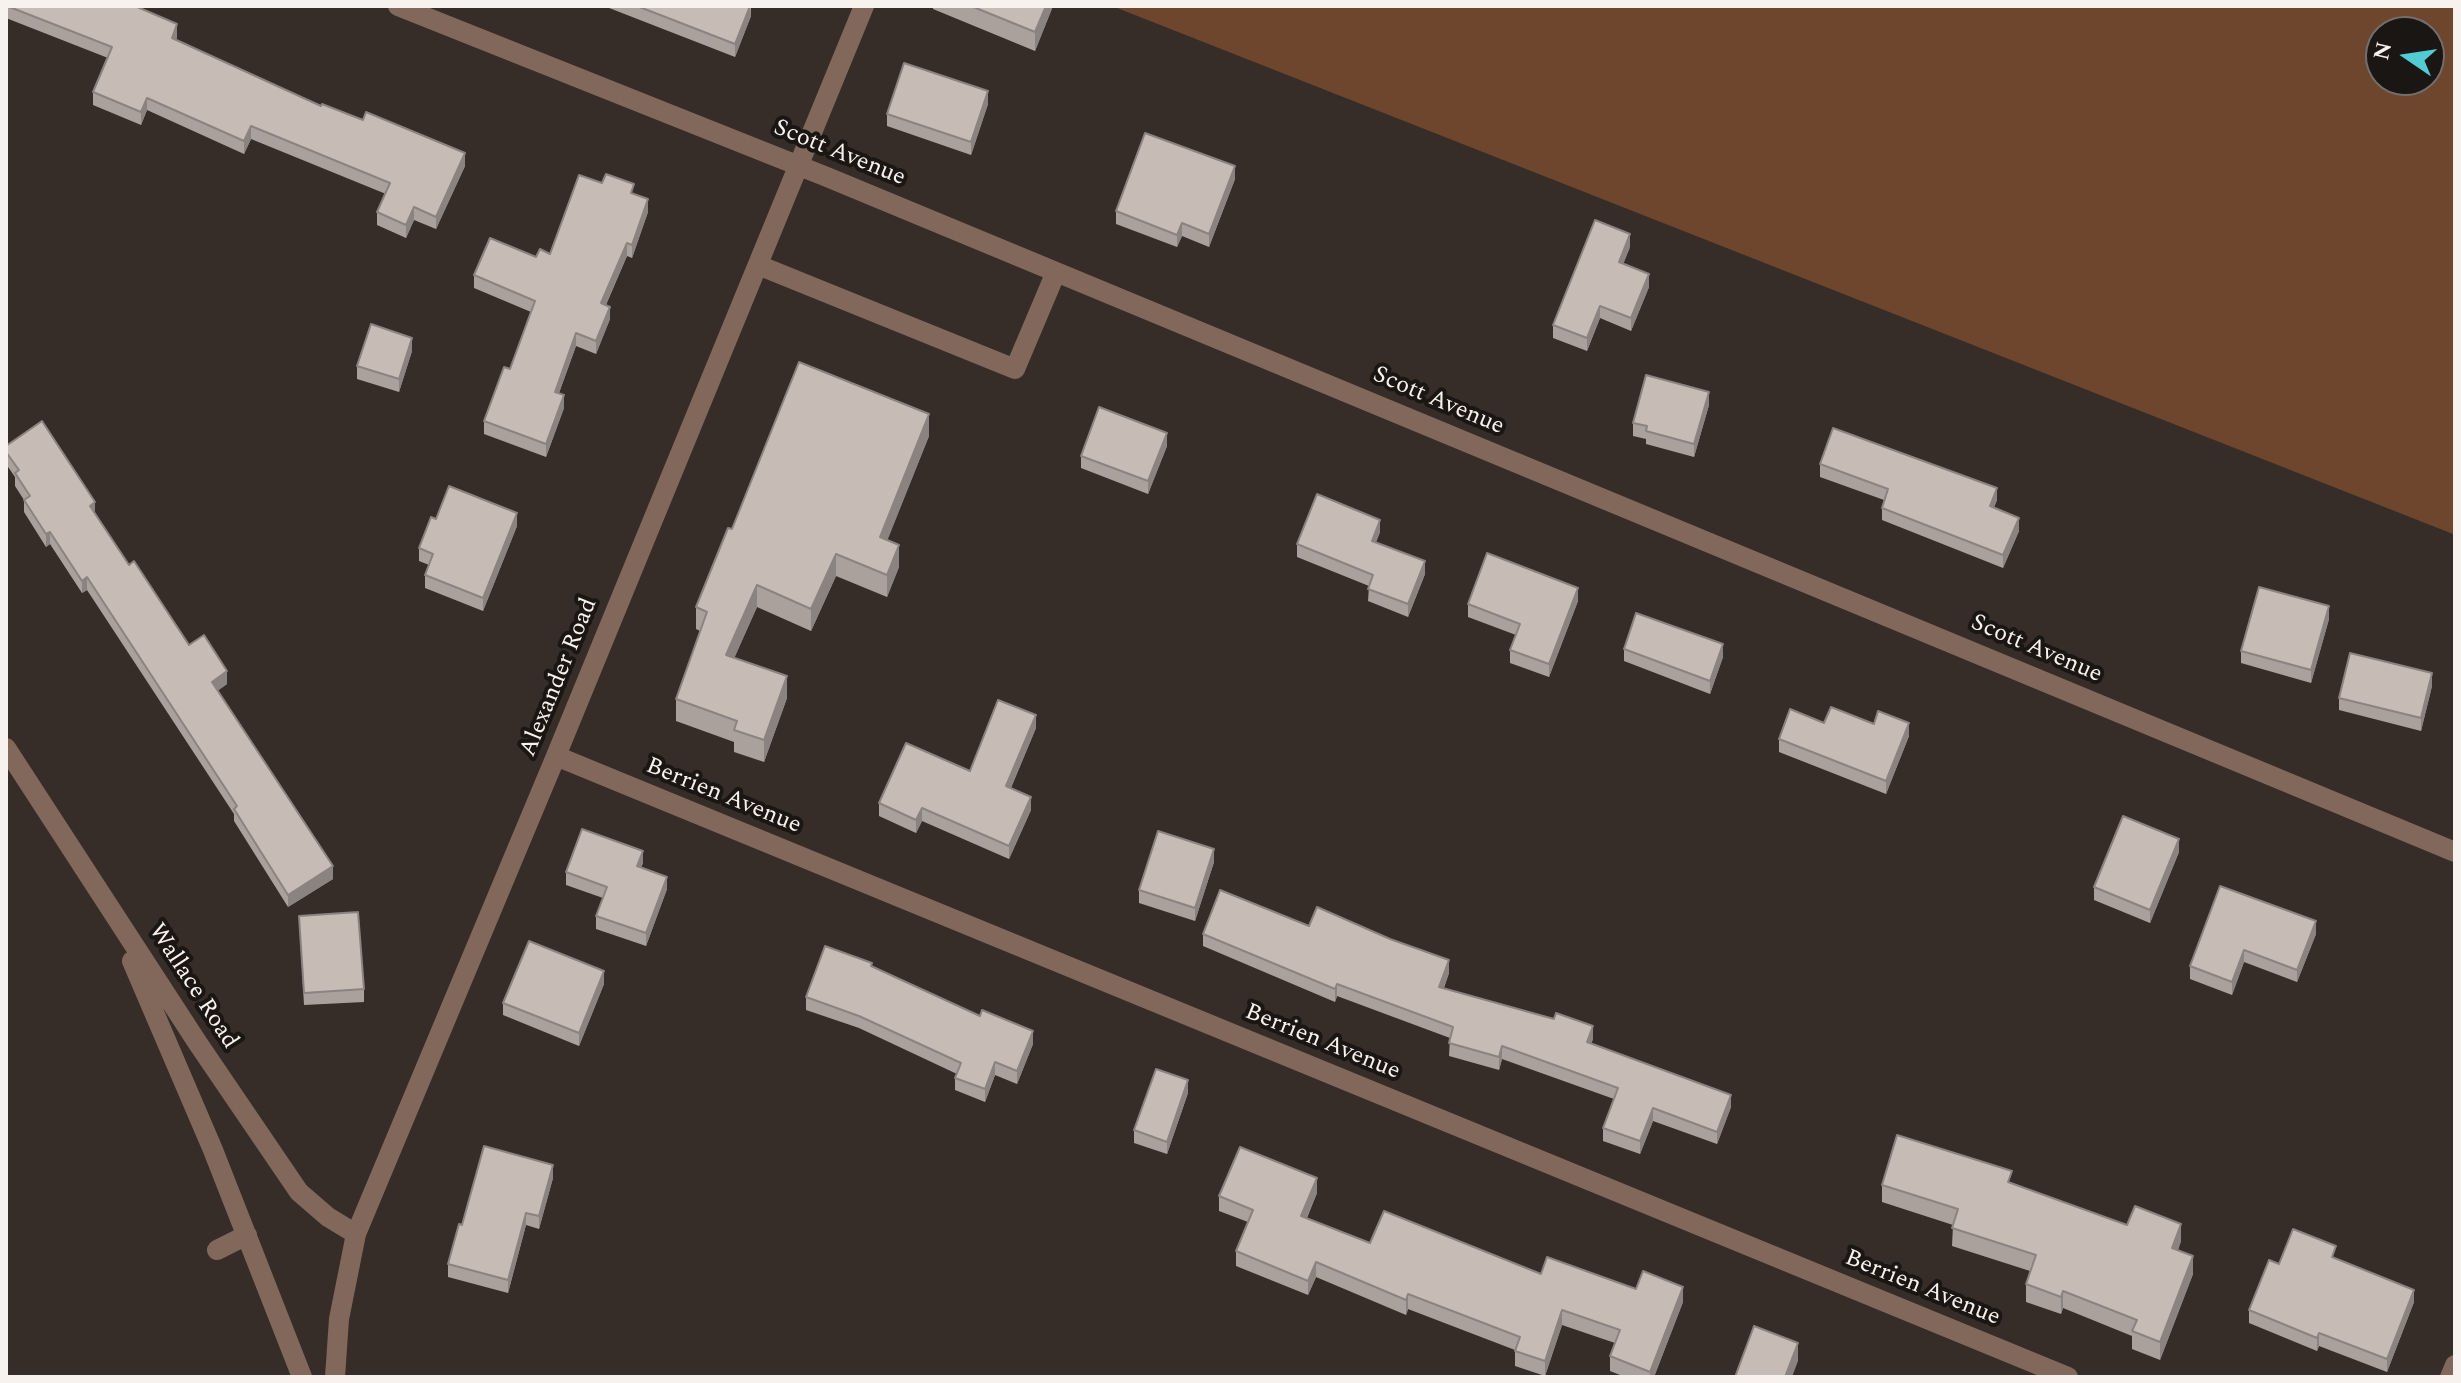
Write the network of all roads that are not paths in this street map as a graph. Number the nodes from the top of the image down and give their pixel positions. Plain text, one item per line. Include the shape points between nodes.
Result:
1 (398, 6) edge
2 (864, 6) edge
3 (799, 165) junction
4 (758, 265) junction
5 (1056, 272) junction
6 (6, 748) edge
7 (556, 756) junction
8 (2455, 852) edge
9 (95, 885) junction
10 (356, 1234) junction
11 (247, 1235) junction
12 (217, 1250) dead end
13 (2455, 1365) edge
14 (302, 1377) edge
15 (335, 1377) edge
16 (2068, 1377) edge
17 (2450, 1377) edge

1 - 3 street, Scott Avenue
2 - 3 street, Alexander Road
3 - 4 street, Alexander Road
3 - 5 street, Scott Avenue
4 - 5 street via 1015,369
4 - 7 street, Alexander Road
5 - 8 street, Scott Avenue
6 - 9 street, Wallace Road
7 - 10 street, Alexander Road
7 - 16 street, Berrien Avenue
9 - 10 street, Wallace Road via 299,1192
9 - 11 street
10 - 15 street, Alexander Road via 339,1319
11 - 12 street
11 - 14 street
13 - 17 street

